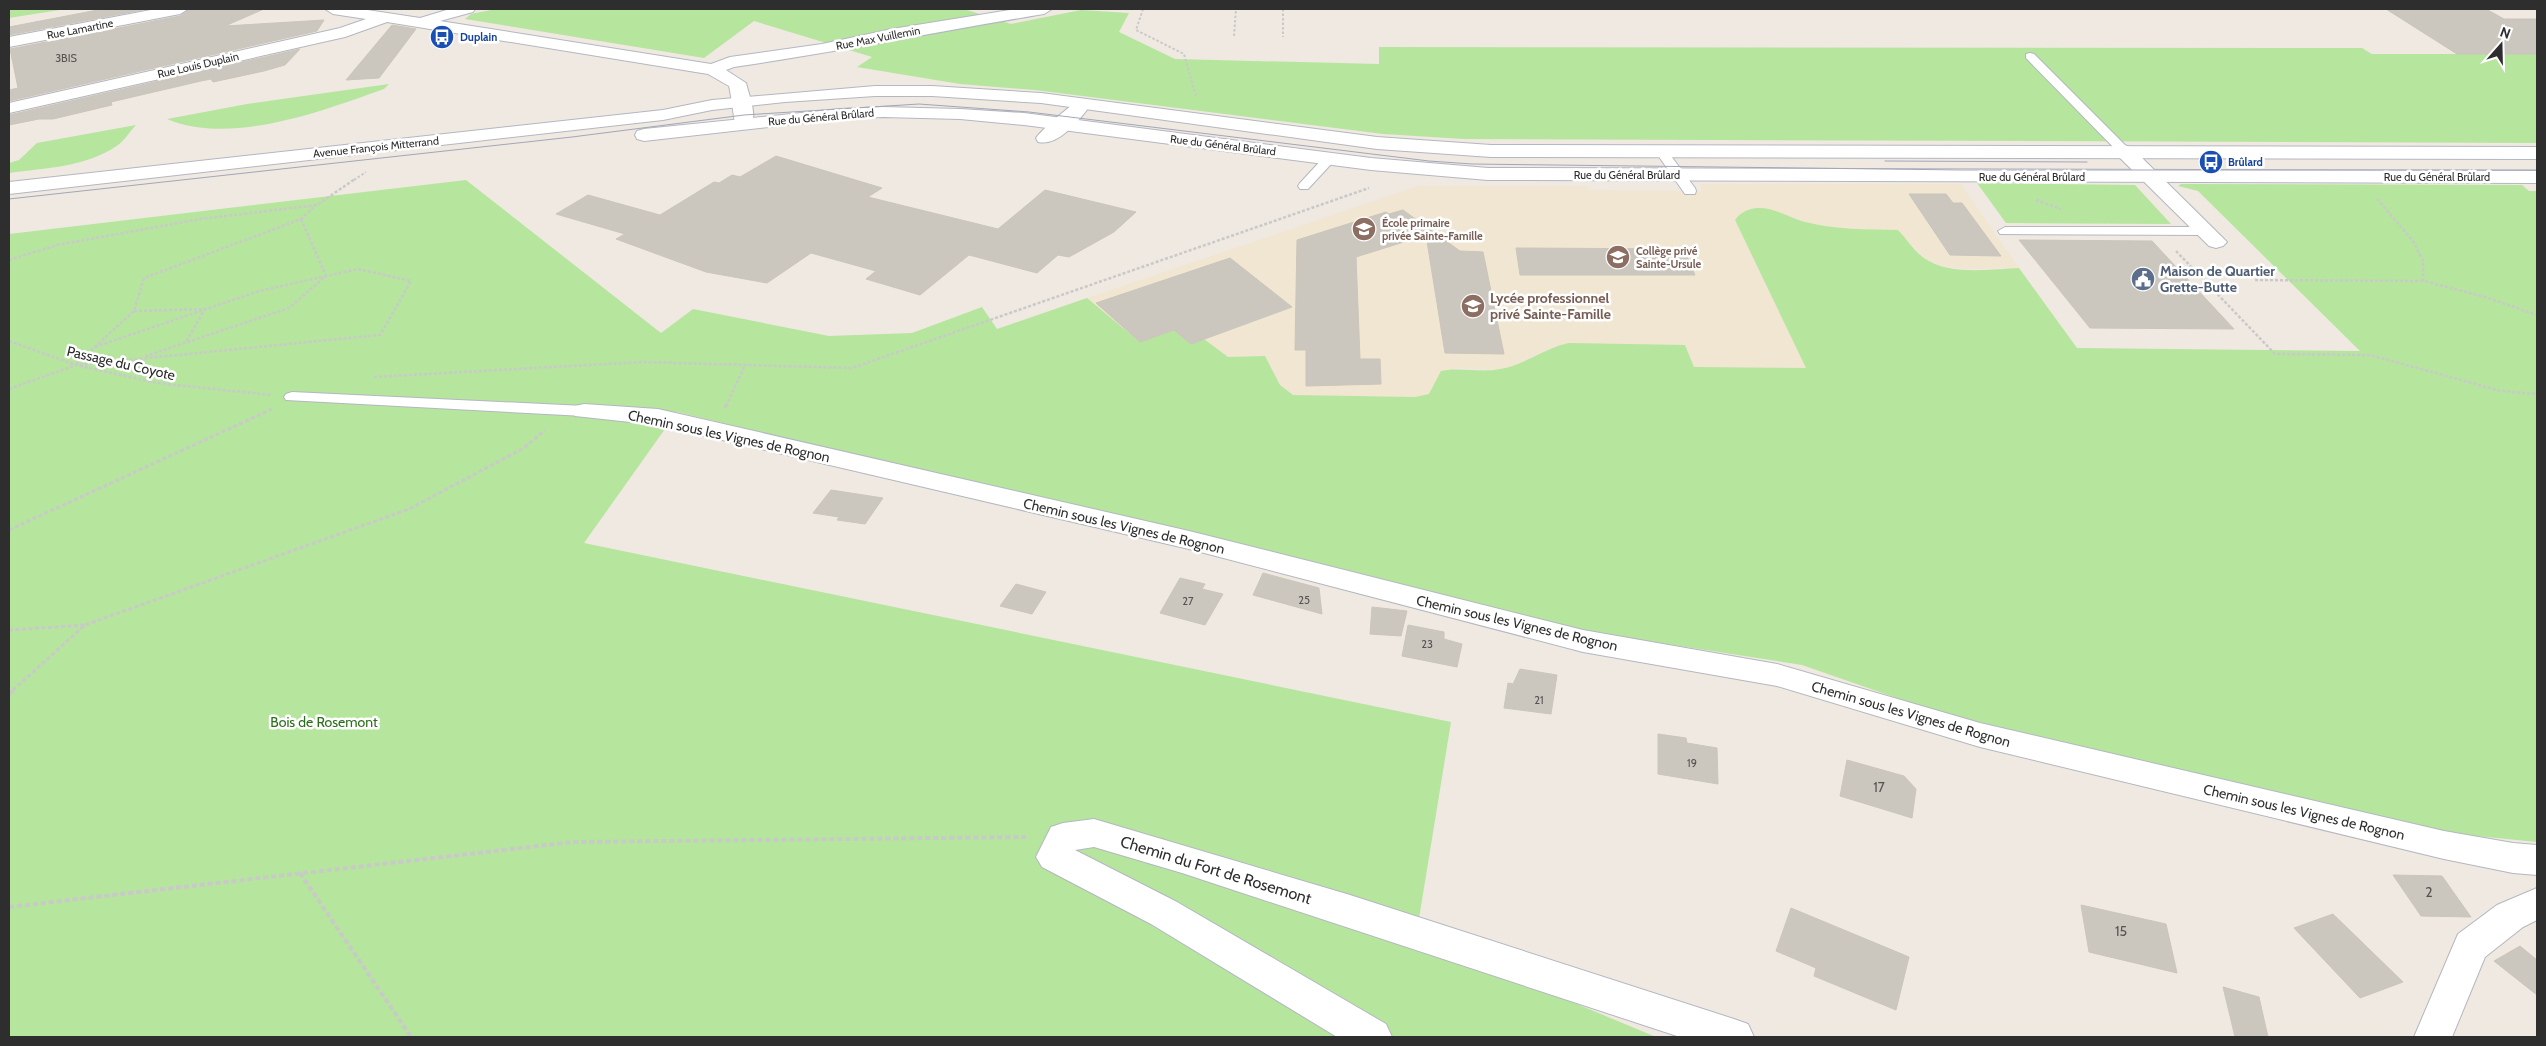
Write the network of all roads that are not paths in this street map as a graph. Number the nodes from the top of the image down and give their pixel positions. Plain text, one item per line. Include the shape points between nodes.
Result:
1 (180, 9) edge
2 (333, 9) edge
3 (468, 9) edge
4 (1044, 9) edge
5 (386, 18) junction
6 (421, 23) junction
7 (9, 42) edge
8 (2030, 56) dead end
9 (713, 70) junction
10 (743, 101) junction
11 (1082, 104) junction
12 (9, 108) edge
13 (1064, 123) junction
14 (743, 124) junction
15 (1044, 138) dead end
16 (1661, 151) junction
17 (2124, 152) junction
18 (2537, 152) edge
19 (1329, 159) junction
20 (2149, 176) junction
21 (2537, 177) edge
22 (1685, 183) junction
23 (1304, 186) dead end
24 (9, 188) edge
25 (9, 206) edge
26 (2006, 231) dead end
27 (2210, 236) joint
28 (292, 397) road end
29 (572, 410) joint
30 (2537, 860) edge
31 (2537, 903) edge
32 (1372, 1037) edge
33 (1734, 1037) edge
34 (2433, 1037) edge

1 - 7 main road, Rue Lamartine
2 - 5 main road
3 - 6 main road via 442,14
4 - 9 main road, Rue Max Vuillemin via 730,62
5 - 6 main road
5 - 12 main road, Rue Louis Duplain via 344,32
6 - 9 main road
8 - 17 lane
9 - 10 main road via 737,83
10 - 11 main road, Rue du Général Brûlard via 874,91 932,91 999,94
10 - 14 main road
10 - 24 main road, Avenue François Mitterrand via 663,115
11 - 13 main road
11 - 16 main road, Rue du Général Brûlard via 1377,143 1491,150
13 - 14 main road, Rue du Général Brûlard via 997,116 883,112
13 - 15 main road
13 - 19 main road, Rue du Général Brûlard
14 - 25 main road, Avenue François Mitterrand
16 - 17 main road, Rue du Général Brûlard
16 - 22 lane
17 - 18 main road, Rue du Général Brûlard
17 - 20 main road
19 - 22 main road, Rue du Général Brûlard via 1458,172
19 - 23 lane
20 - 21 main road, Rue du Général Brûlard
20 - 22 main road, Rue du Général Brûlard
20 - 27 main road
26 - 27 lane via 2157,231
28 - 29 lane
29 - 30 main road, Chemin sous les Vignes de Rognon via 658,418 715,430 1189,540 1583,641 1777,675 1980,735 2444,845
31 - 34 main road via 2510,916 2471,946
32 - 33 main road, Chemin du Fort de Rosemont via 1164,913 1054,857 1063,837 1094,833 1182,858

